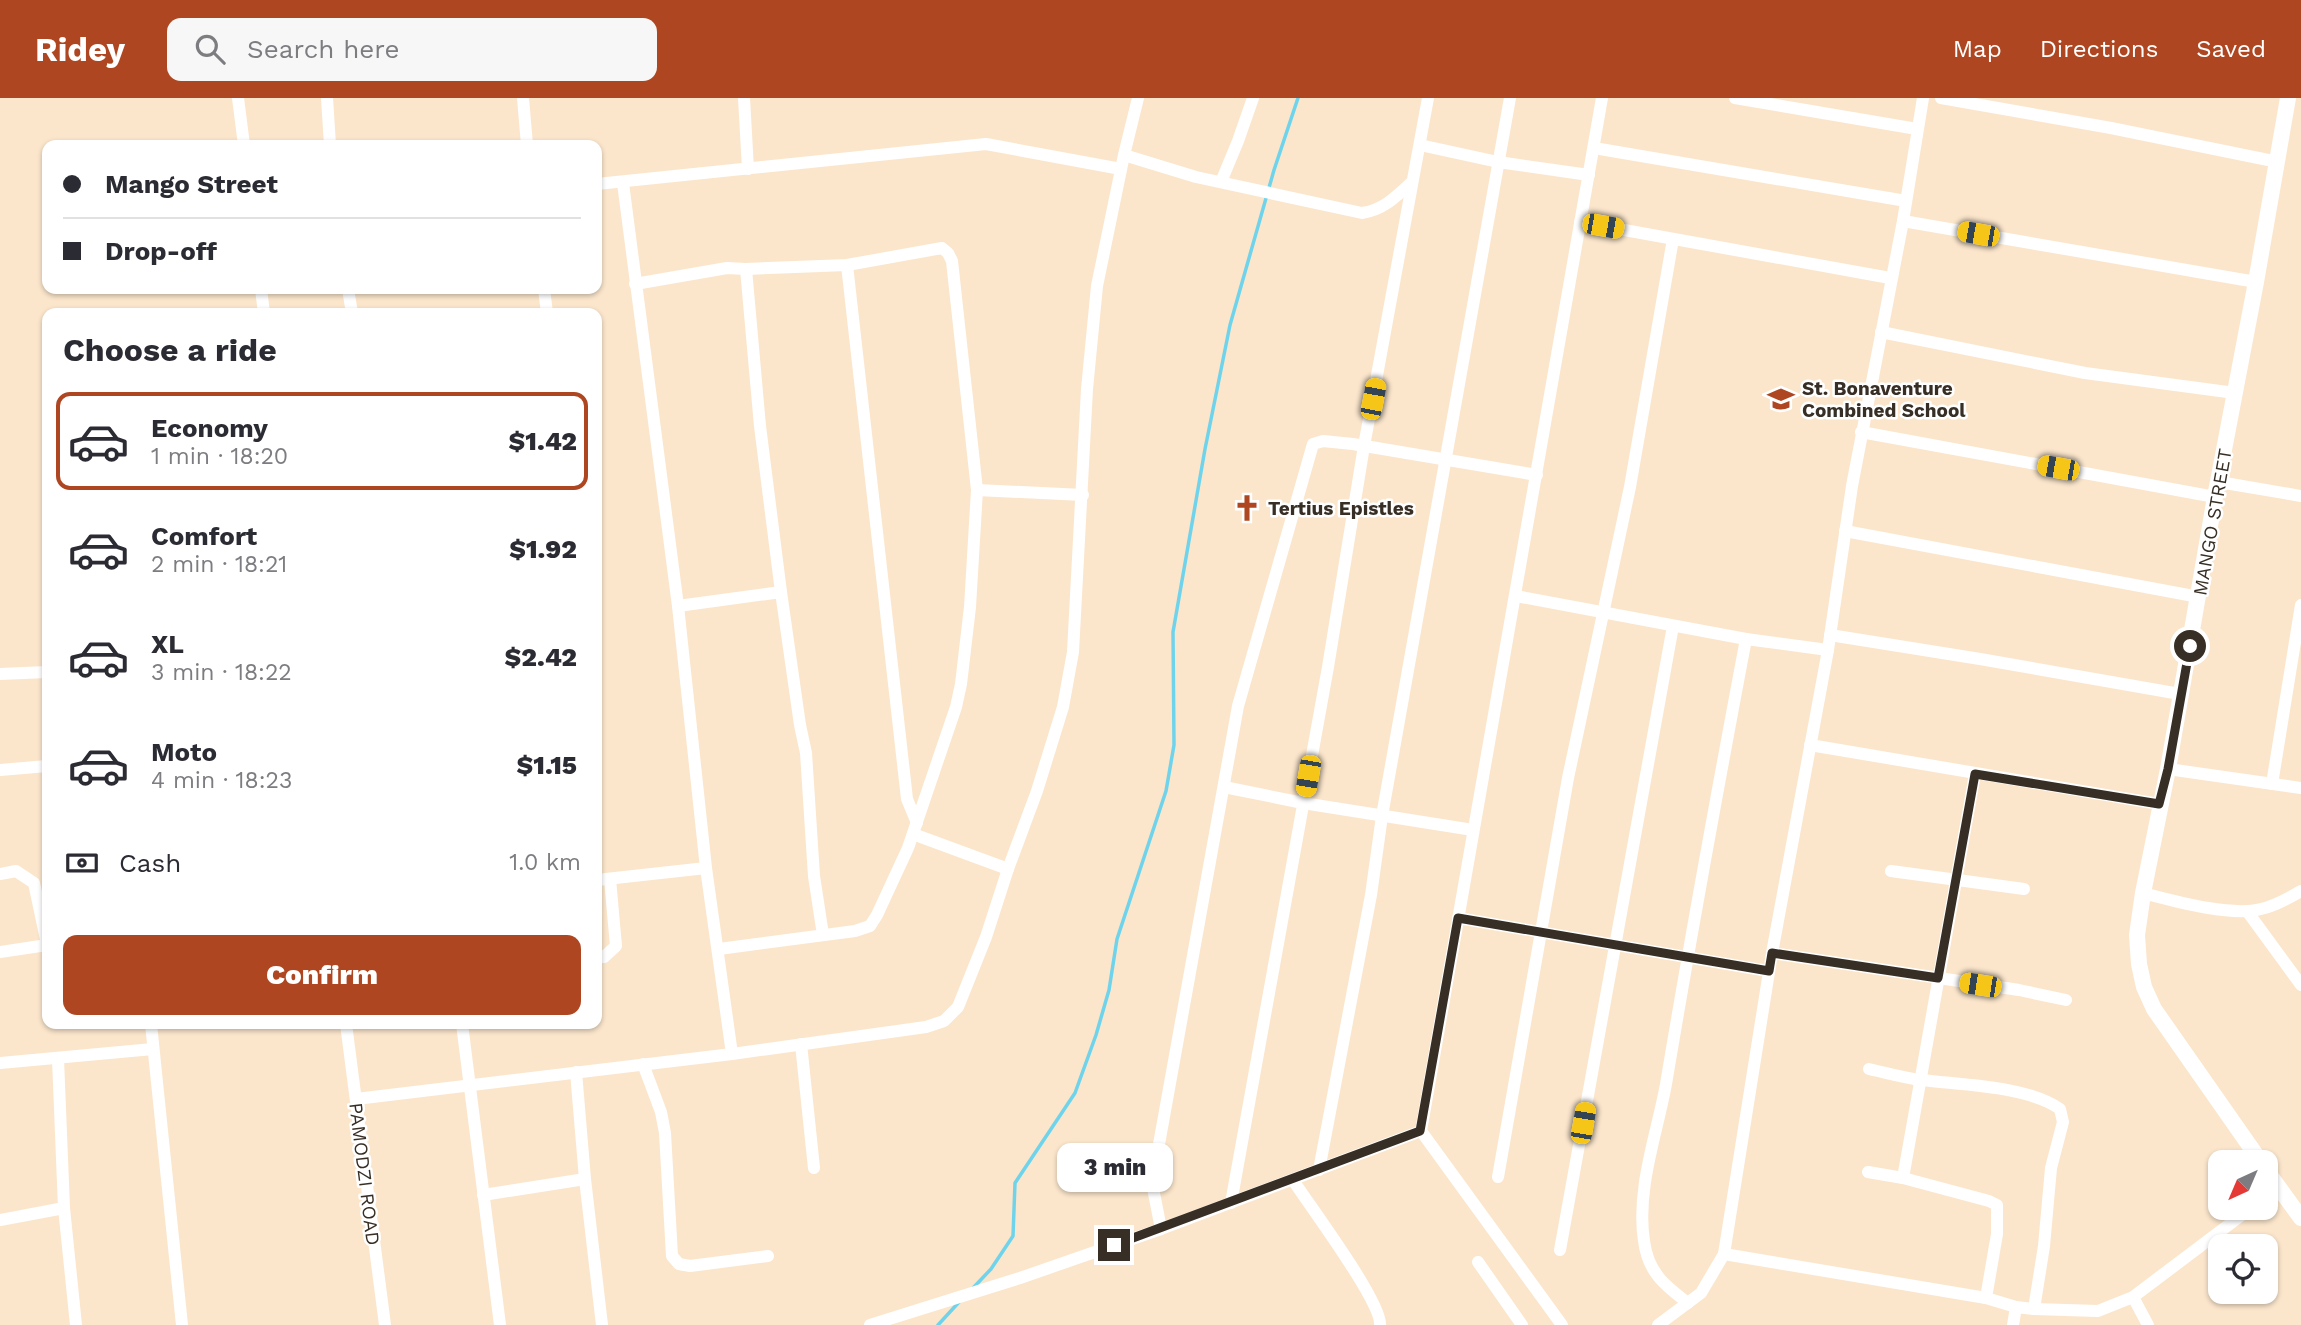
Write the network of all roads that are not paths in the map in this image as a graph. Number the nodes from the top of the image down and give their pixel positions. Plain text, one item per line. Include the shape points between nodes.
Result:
1 (238, 98) edge
2 (327, 98) edge
3 (523, 98) edge
4 (744, 98) edge
5 (1138, 98) edge
6 (1253, 98) edge
7 (1428, 98) edge
8 (1510, 98) edge
9 (1602, 98) edge
10 (1735, 98) edge
11 (1923, 98) edge
12 (1941, 98) edge
13 (2288, 98) edge
14 (1917, 129) junction
15 (243, 140) edge
16 (330, 140) edge
17 (527, 140) edge
18 (1420, 145) junction
19 (1594, 148) junction
20 (1124, 155) junction
21 (1498, 162) junction
22 (2278, 162) junction
23 (748, 169) junction
24 (1121, 169) junction
25 (1589, 175) junction
26 (1221, 182) junction
27 (623, 183) junction
28 (1411, 183) junction
29 (602, 184) edge
30 (1906, 201) junction
31 (1903, 221) junction
32 (1580, 222) junction
33 (1672, 239) junction
34 (847, 265) junction
35 (746, 269) junction
36 (1890, 278) junction
37 (2256, 282) junction
38 (635, 284) junction
39 (1881, 332) junction
40 (2235, 393) junction
41 (1861, 432) junction
42 (1364, 446) junction
43 (1446, 458) junction
44 (1537, 475) junction
45 (2217, 489) junction
46 (977, 490) junction
47 (1083, 495) junction
48 (2301, 496) edge
49 (1845, 531) junction
50 (781, 592) junction
51 (1516, 596) junction
52 (2199, 597) junction
53 (2301, 605) edge
54 (678, 606) junction
55 (1603, 614) junction
56 (1673, 626) junction
57 (1830, 635) junction
58 (1746, 639) junction
59 (1828, 650) junction
60 (42, 672) edge
61 (0, 674) edge
62 (2180, 694) junction
63 (1810, 745) junction
64 (42, 766) edge
65 (2168, 769) junction
66 (0, 770) edge
67 (1975, 774) junction
68 (2272, 784) junction
69 (1224, 787) junction
70 (2301, 789) edge
71 (1304, 803) junction
72 (2159, 804) junction
73 (1382, 816) junction
74 (915, 828) junction
75 (1472, 830) junction
76 (706, 869) junction
77 (1008, 869) junction
78 (1891, 871) dead end
79 (0, 874) edge
80 (603, 880) edge
81 (1956, 881) junction
82 (2024, 890) dead end
83 (2301, 891) edge
84 (2143, 893) junction
85 (2248, 911) junction
86 (1458, 918) junction
87 (42, 921) edge
88 (1542, 932) junction
89 (823, 935) junction
90 (42, 945) edge
91 (1615, 945) junction
92 (719, 949) junction
93 (0, 951) edge
94 (1772, 953) junction
95 (602, 957) edge
96 (1687, 957) junction
97 (1769, 971) junction
98 (1938, 978) junction
99 (2301, 985) edge
100 (2066, 1000) dead end
101 (152, 1029) edge
102 (347, 1029) edge
103 (463, 1029) edge
104 (801, 1044) junction
105 (153, 1049) junction
106 (732, 1054) junction
107 (58, 1059) junction
108 (0, 1063) edge
109 (643, 1064) junction
110 (1869, 1069) dead end
111 (576, 1072) junction
112 (1920, 1080) junction
113 (470, 1085) junction
114 (356, 1099) junction
115 (1420, 1131) junction
116 (2253, 1150) edge
117 (814, 1168) dead end
118 (1319, 1170) junction
119 (1868, 1172) dead end
120 (1499, 1177) dead end
121 (1903, 1178) junction
122 (586, 1179) junction
123 (1293, 1180) junction
124 (483, 1195) junction
125 (2278, 1197) edge
126 (1231, 1203) junction
127 (64, 1208) junction
128 (2301, 1218) edge
129 (0, 1220) edge
130 (2235, 1220) edge
131 (1161, 1229) junction
132 (1560, 1250) dead end
133 (1724, 1254) junction
134 (768, 1256) dead end
135 (1478, 1262) dead end
136 (2133, 1297) junction
137 (1986, 1298) junction
138 (1688, 1303) junction
139 (2016, 1307) junction
140 (2034, 1309) junction
141 (76, 1325) edge
142 (182, 1325) edge
143 (385, 1325) edge
144 (500, 1325) edge
145 (602, 1325) edge
146 (870, 1325) edge
147 (1380, 1325) edge
148 (1522, 1325) edge
149 (1562, 1325) edge
150 (1658, 1325) edge
151 (2013, 1325) edge
152 (2148, 1325) edge

1 - 15 street
2 - 16 street
3 - 17 street
4 - 23 street
5 - 20 street
6 - 26 street
7 - 18 street
8 - 21 street
9 - 19 street
10 - 14 street
11 - 14 street
12 - 22 street
13 - 22 main road, MANGO STREET
14 - 30 street
18 - 21 street
18 - 28 street
19 - 25 street
19 - 30 street
20 - 24 street
20 - 26 street
21 - 25 street
21 - 43 street
22 - 37 main road, MANGO STREET
23 - 24 street via 986,144
23 - 27 street
24 - 47 street via 1097,286
25 - 32 street
26 - 28 street via 1363,213 1388,203
27 - 29 street
27 - 38 street
28 - 42 street
30 - 31 street
31 - 36 street
31 - 37 street
32 - 33 street
32 - 44 street
33 - 36 street
33 - 55 street via 1630,487
34 - 35 street
34 - 46 street via 942,248 948,253
34 - 74 street via 907,799
35 - 38 street via 727,268
35 - 50 street
36 - 39 street
37 - 40 main road, MANGO STREET
38 - 54 street
39 - 40 street via 2085,373
39 - 41 street
40 - 45 main road, MANGO STREET
41 - 45 street
41 - 49 street
42 - 43 street
42 - 69 street via 1313,444 1238,706
42 - 71 street
43 - 44 street
43 - 73 street
44 - 51 street
45 - 48 street
45 - 52 main road, MANGO STREET
46 - 47 street
46 - 74 street via 961,684
47 - 77 street via 1073,652 1063,708
49 - 52 street
49 - 57 street
50 - 54 street
50 - 89 street via 806,753
51 - 55 street
51 - 75 street
52 - 62 main road, MANGO STREET
53 - 68 street
54 - 76 street
55 - 56 street
55 - 88 street
56 - 58 street
56 - 91 street
57 - 59 street
57 - 62 street
58 - 59 street
58 - 96 street
59 - 63 street
60 - 61 street
62 - 65 main road, MANGO STREET
63 - 67 street
63 - 94 street
64 - 66 street
65 - 68 street
65 - 72 main road, MANGO STREET
67 - 72 street
67 - 81 street
68 - 70 street
69 - 71 street
69 - 131 street via 1152,1183
71 - 73 street
71 - 126 street
72 - 84 main road, MANGO STREET
73 - 75 street
73 - 118 street
74 - 77 street
74 - 89 street via 870,926
75 - 86 street
76 - 80 street
76 - 92 street
77 - 104 street via 958,1007 944,1021
78 - 81 street
79 - 87 street via 16,871 34,883
80 - 95 street via 616,946
81 - 82 street
81 - 98 street
83 - 85 street
84 - 85 street
84 - 116 main road, MANGO STREET via 2137,935 2144,987 2160,1019
85 - 99 street
86 - 88 street
86 - 115 street
88 - 91 street
88 - 120 street
89 - 92 street
90 - 93 street
91 - 96 street
91 - 132 street
92 - 106 street
94 - 97 street
94 - 98 street
96 - 97 street
96 - 138 street via 1644,1196 1643,1240 1662,1284
97 - 133 street
98 - 100 street
98 - 112 street
101 - 105 street
102 - 114 street, PAMODZI ROAD
103 - 113 street
104 - 106 street
104 - 117 street
105 - 107 street
105 - 142 street
106 - 109 street
107 - 108 street
107 - 127 street
109 - 111 street
109 - 134 street via 666,1133 672,1256 679,1264 690,1266
110 - 112 street
111 - 113 street
111 - 122 street
112 - 121 street
112 - 140 street via 1998,1089 2060,1109 2063,1122 2051,1168
113 - 114 street
113 - 124 street
114 - 143 street, PAMODZI ROAD
115 - 118 street
115 - 149 street
118 - 123 street
119 - 121 street
121 - 137 street via 1997,1205
122 - 124 street
122 - 145 street
123 - 126 street
123 - 147 street via 1367,1291 1379,1312
124 - 144 street
125 - 128 main road
126 - 131 street
127 - 129 street
127 - 141 street
130 - 136 street
131 - 146 street
133 - 137 street
133 - 138 street via 1701,1293
135 - 148 street
136 - 140 street via 2098,1311
136 - 152 street
137 - 139 street
138 - 150 street
139 - 140 street
139 - 151 street

